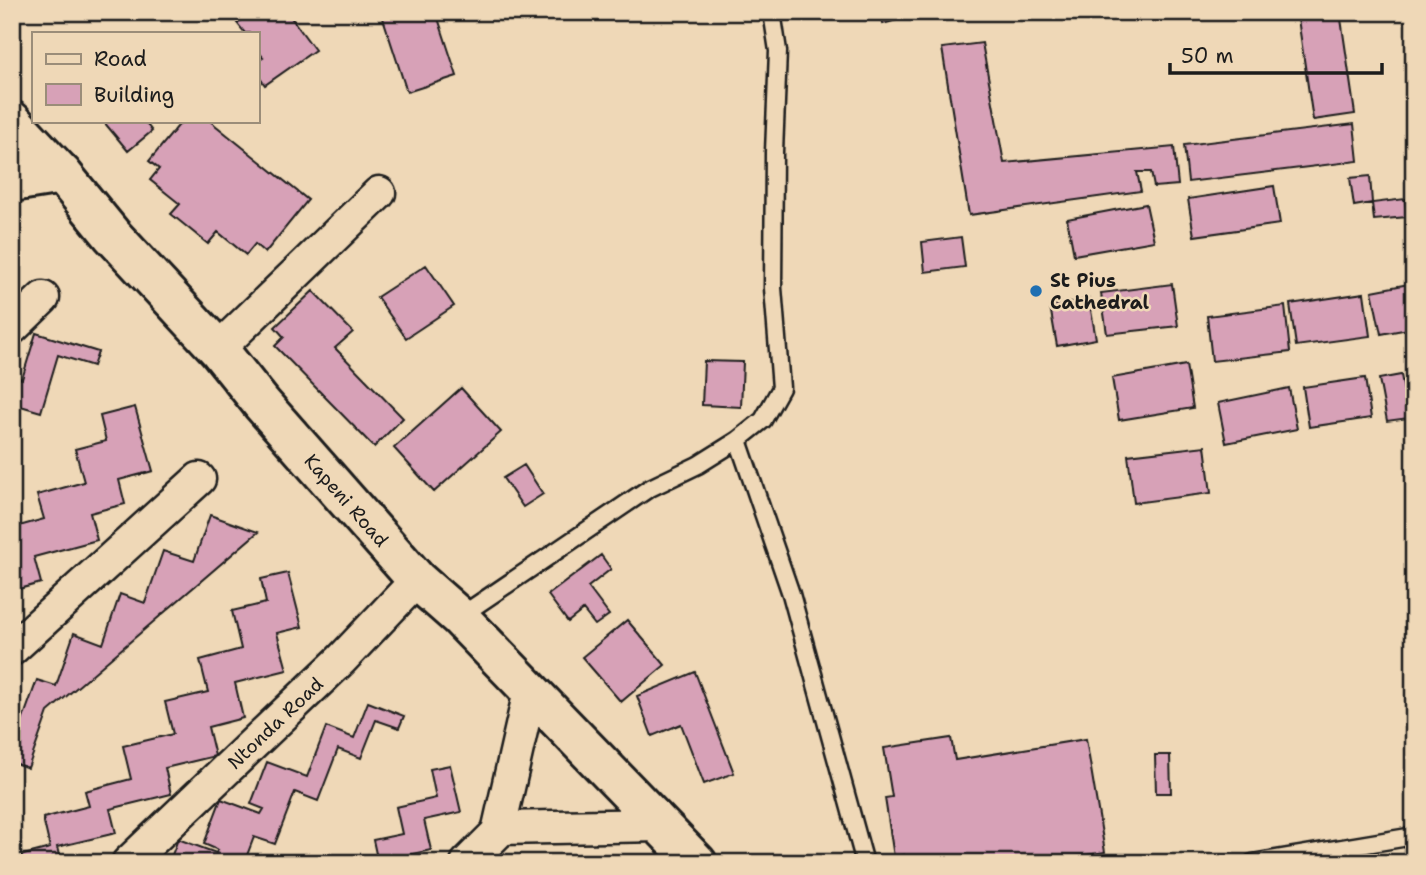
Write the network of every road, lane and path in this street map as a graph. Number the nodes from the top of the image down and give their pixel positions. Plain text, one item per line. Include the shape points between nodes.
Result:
1 (772, 12) edge
2 (12, 121) edge
3 (62, 174) junction
4 (12, 182) edge
5 (379, 193) dead end
6 (43, 298) dead end
7 (12, 328) edge
8 (218, 349) junction
9 (738, 440) junction
10 (200, 479) dead end
11 (416, 580) junction
12 (460, 617) junction
13 (12, 649) edge
14 (530, 691) junction
15 (662, 825) junction
16 (499, 828) junction
17 (1414, 836) edge
18 (128, 863) edge
19 (467, 863) edge
20 (697, 863) edge
21 (865, 863) edge
22 (1252, 863) edge

1 - 9 lane via 778,51 773,288 780,388 763,420
2 - 3 main road, Kapeni Road
3 - 4 main road
3 - 8 main road, Kapeni Road
5 - 8 street
6 - 7 street
8 - 11 main road, Kapeni Road
9 - 12 lane via 649,489
9 - 21 lane via 791,594
10 - 13 street
11 - 12 main road, Kapeni Road
11 - 18 street, Ntonda Road via 341,660
12 - 14 main road, Kapeni Road
14 - 15 main road, Kapeni Road
14 - 16 street
15 - 16 street
15 - 20 main road, Kapeni Road
16 - 19 street
17 - 22 lane

